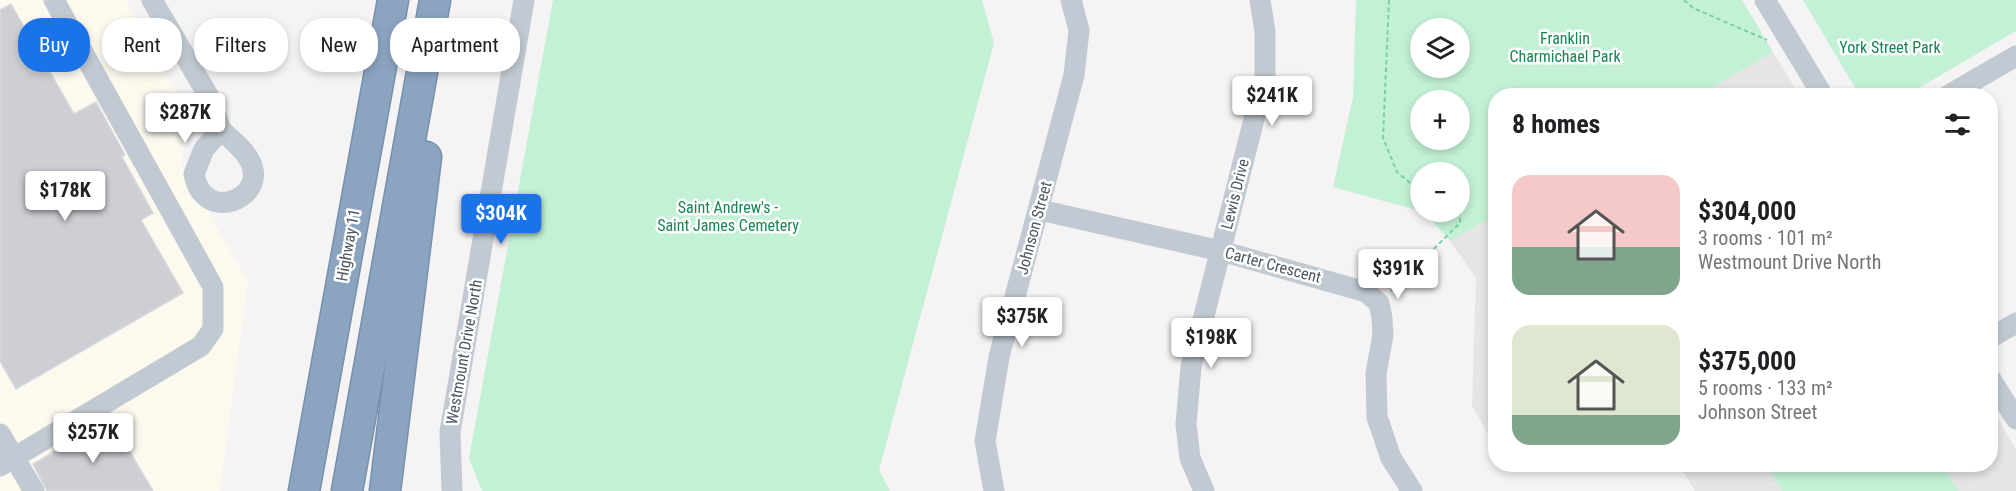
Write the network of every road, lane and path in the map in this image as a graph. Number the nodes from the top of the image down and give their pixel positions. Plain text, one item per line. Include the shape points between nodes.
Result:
1 (54, 0) edge
2 (152, 0) edge
3 (393, 0) edge
4 (435, 0) edge
5 (442, 0) edge
6 (524, 0) edge
7 (1071, 0) edge
8 (1260, 0) edge
9 (1389, 0) edge
10 (1684, 0) edge
11 (1765, 0) edge
12 (1795, 50) junction
13 (2016, 56) edge
14 (1817, 88) edge
15 (1961, 88) edge
16 (221, 130) dead end
17 (1410, 183) edge
18 (1040, 210) junction
19 (1460, 222) edge
20 (1221, 251) junction
21 (1379, 303) junction
22 (2016, 323) edge
23 (1998, 333) edge
24 (326, 368) junction
25 (1998, 391) edge
26 (2016, 419) edge
27 (0, 434) edge
28 (7, 462) edge
29 (34, 491) edge
30 (287, 491) edge
31 (304, 491) edge
32 (347, 491) edge
33 (386, 491) edge
34 (452, 491) edge
35 (994, 491) edge
36 (1204, 491) edge
37 (1412, 491) edge

1 - 28 street via 213,286 215,314 213,329 201,346
2 - 16 street via 208,94
3 - 24 highway, Highway 11
4 - 32 highway
5 - 33 highway
6 - 34 street, Westmount Drive North via 450,432
7 - 18 street, Johnson Street via 1079,30 1074,75
8 - 20 street, Lewis Drive via 1266,32 1265,76
9 - 17 path via 1383,138 1397,172
10 - 12 path via 1749,34
11 - 12 street
12 - 14 street
13 - 15 street
18 - 20 street, Carter Crescent
18 - 35 street, Johnson Street via 999,357 984,441
19 - 21 path
20 - 21 street, Carter Crescent via 1350,285
20 - 36 street, Lewis Drive via 1191,367 1186,424 1190,458
21 - 37 street via 1383,335 1376,373 1377,417 1391,458
22 - 23 street
24 - 30 highway via 302,425
24 - 31 highway, Highway 11
25 - 26 street
27 - 28 street
28 - 29 street

